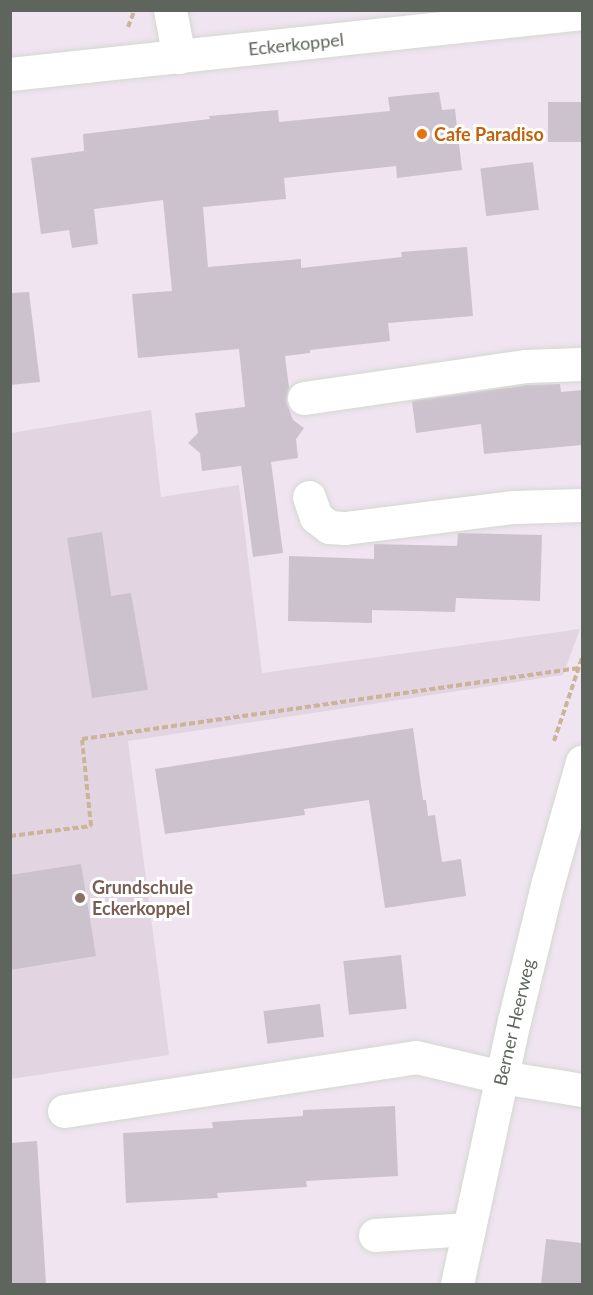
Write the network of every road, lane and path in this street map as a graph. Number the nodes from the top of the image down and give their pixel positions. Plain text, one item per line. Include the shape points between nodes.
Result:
1 (135, 10) edge
2 (170, 10) edge
3 (582, 13) edge
4 (127, 29) dead end
5 (179, 57) junction
6 (10, 74) edge
7 (582, 364) edge
8 (304, 398) dead end
9 (309, 497) dead end
10 (582, 505) edge
11 (579, 668) dead end
12 (582, 764) edge
13 (577, 802) edge
14 (10, 836) edge
15 (503, 1067) junction
16 (582, 1069) edge
17 (582, 1090) edge
18 (64, 1111) dead end
19 (468, 1229) junction
20 (375, 1234) dead end
21 (457, 1284) edge

1 - 4 path
2 - 5 street
3 - 5 street, Eckerkoppel
5 - 6 street, Eckerkoppel
7 - 8 street via 525,366
9 - 10 street via 316,517 329,527 345,528 514,507
11 - 14 path via 82,739 91,826
12 - 13 street, Berner Heerweg
13 - 15 street, Berner Heerweg via 548,882
15 - 16 street
15 - 17 street
15 - 18 street via 416,1057
15 - 19 street, Berner Heerweg
19 - 20 street
19 - 21 street, Berner Heerweg

